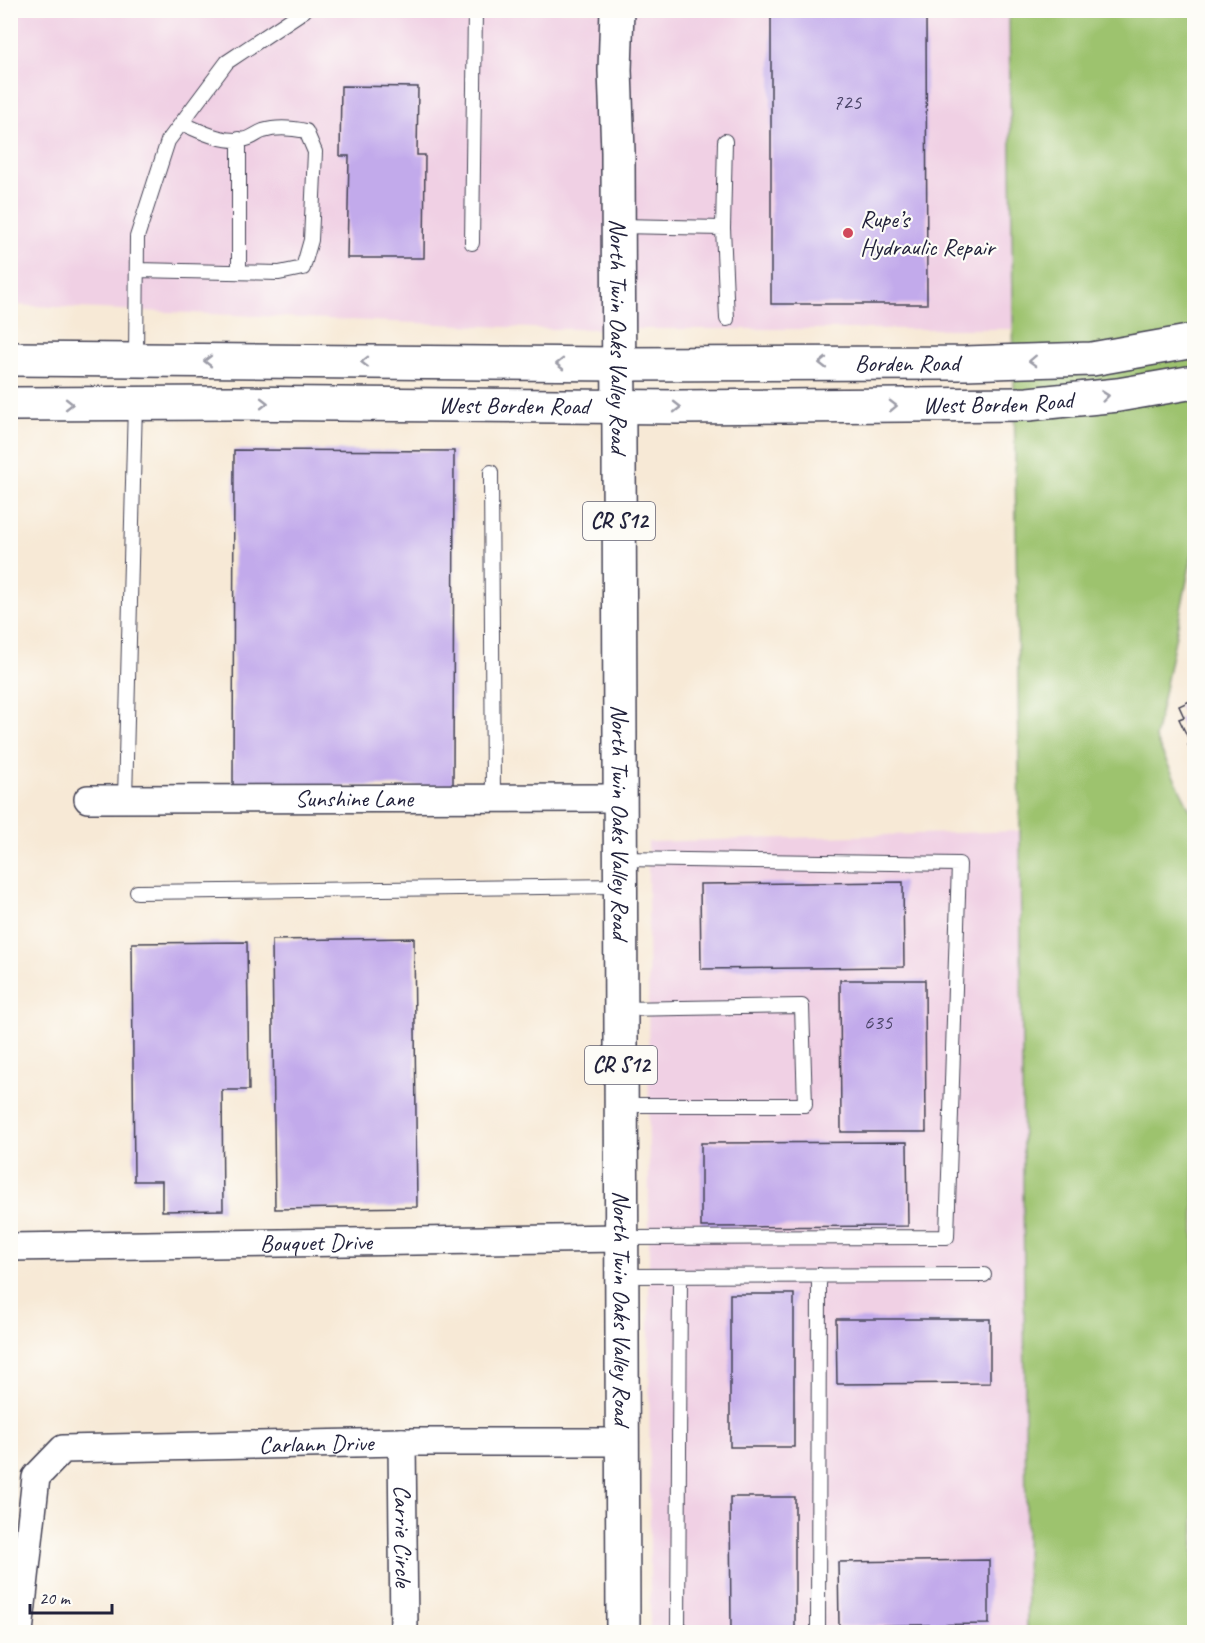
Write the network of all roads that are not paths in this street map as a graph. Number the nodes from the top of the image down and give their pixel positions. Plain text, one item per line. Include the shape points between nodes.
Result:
1 (305, 10) edge
2 (475, 10) edge
3 (616, 10) edge
4 (181, 123) junction
5 (239, 139) junction
6 (725, 141) dead end
7 (618, 226) junction
8 (723, 228) junction
9 (472, 243) dead end
10 (137, 270) junction
11 (239, 272) junction
12 (726, 319) dead end
13 (1194, 341) edge
14 (10, 359) edge
15 (136, 360) junction
16 (618, 364) junction
17 (1194, 382) edge
18 (135, 403) junction
19 (10, 404) edge
20 (619, 407) junction
21 (491, 472) dead end
22 (493, 798) junction
23 (620, 798) junction
24 (88, 799) dead end
25 (125, 799) junction
26 (620, 873) junction
27 (137, 892) dead end
28 (621, 1009) junction
29 (621, 1105) junction
30 (621, 1238) junction
31 (10, 1247) edge
32 (819, 1275) junction
33 (984, 1275) dead end
34 (621, 1276) junction
35 (680, 1276) junction
36 (402, 1442) junction
37 (622, 1442) junction
38 (20, 1632) edge
39 (404, 1632) edge
40 (623, 1632) edge
41 (678, 1632) edge
42 (818, 1632) edge

1 - 4 lane via 227,62
2 - 9 lane
3 - 7 main road, North Twin Oaks Valley Road / CR S12
4 - 5 lane via 207,135
4 - 10 lane via 168,141 137,237
5 - 11 lane
5 - 11 lane via 264,130 291,128 306,131 315,152 310,240 303,268 279,273
6 - 8 lane
7 - 8 lane
7 - 16 main road, North Twin Oaks Valley Road / CR S12
8 - 12 lane
10 - 11 lane
10 - 15 lane
13 -> 16 main road, Borden Road via 1092,359
14 - 15 main road, West Borden Road
16 -> 15 main road, West Borden Road
16 - 20 main road, North Twin Oaks Valley Road / CR S12
20 -> 17 main road, West Borden Road via 1040,403
19 -> 18 main road, West Borden Road
18 -> 20 main road, West Borden Road
18 - 25 lane
20 - 23 main road, North Twin Oaks Valley Road / CR S12
21 - 22 lane
22 - 23 street, Sunshine Lane
22 - 25 street, Sunshine Lane
23 - 26 main road, North Twin Oaks Valley Road / CR S12
24 - 25 street, Sunshine Lane
26 - 27 lane
26 - 28 main road, North Twin Oaks Valley Road / CR S12
26 - 30 lane via 958,864 947,1237
28 - 29 main road, North Twin Oaks Valley Road / CR S12
28 - 29 lane via 802,1006 805,1105
29 - 30 main road, North Twin Oaks Valley Road / CR S12
30 - 31 street, Bouquet Drive
30 - 34 main road, North Twin Oaks Valley Road / CR S12
32 - 33 lane
32 - 35 lane
32 - 42 lane
34 - 35 lane
34 - 37 main road, North Twin Oaks Valley Road / CR S12
35 - 41 lane
36 - 37 street, Carlann Drive
36 - 38 street, Carlann Drive via 63,1449 36,1477
36 - 39 street, Carrie Circle
37 - 40 main road, North Twin Oaks Valley Road / CR S12

